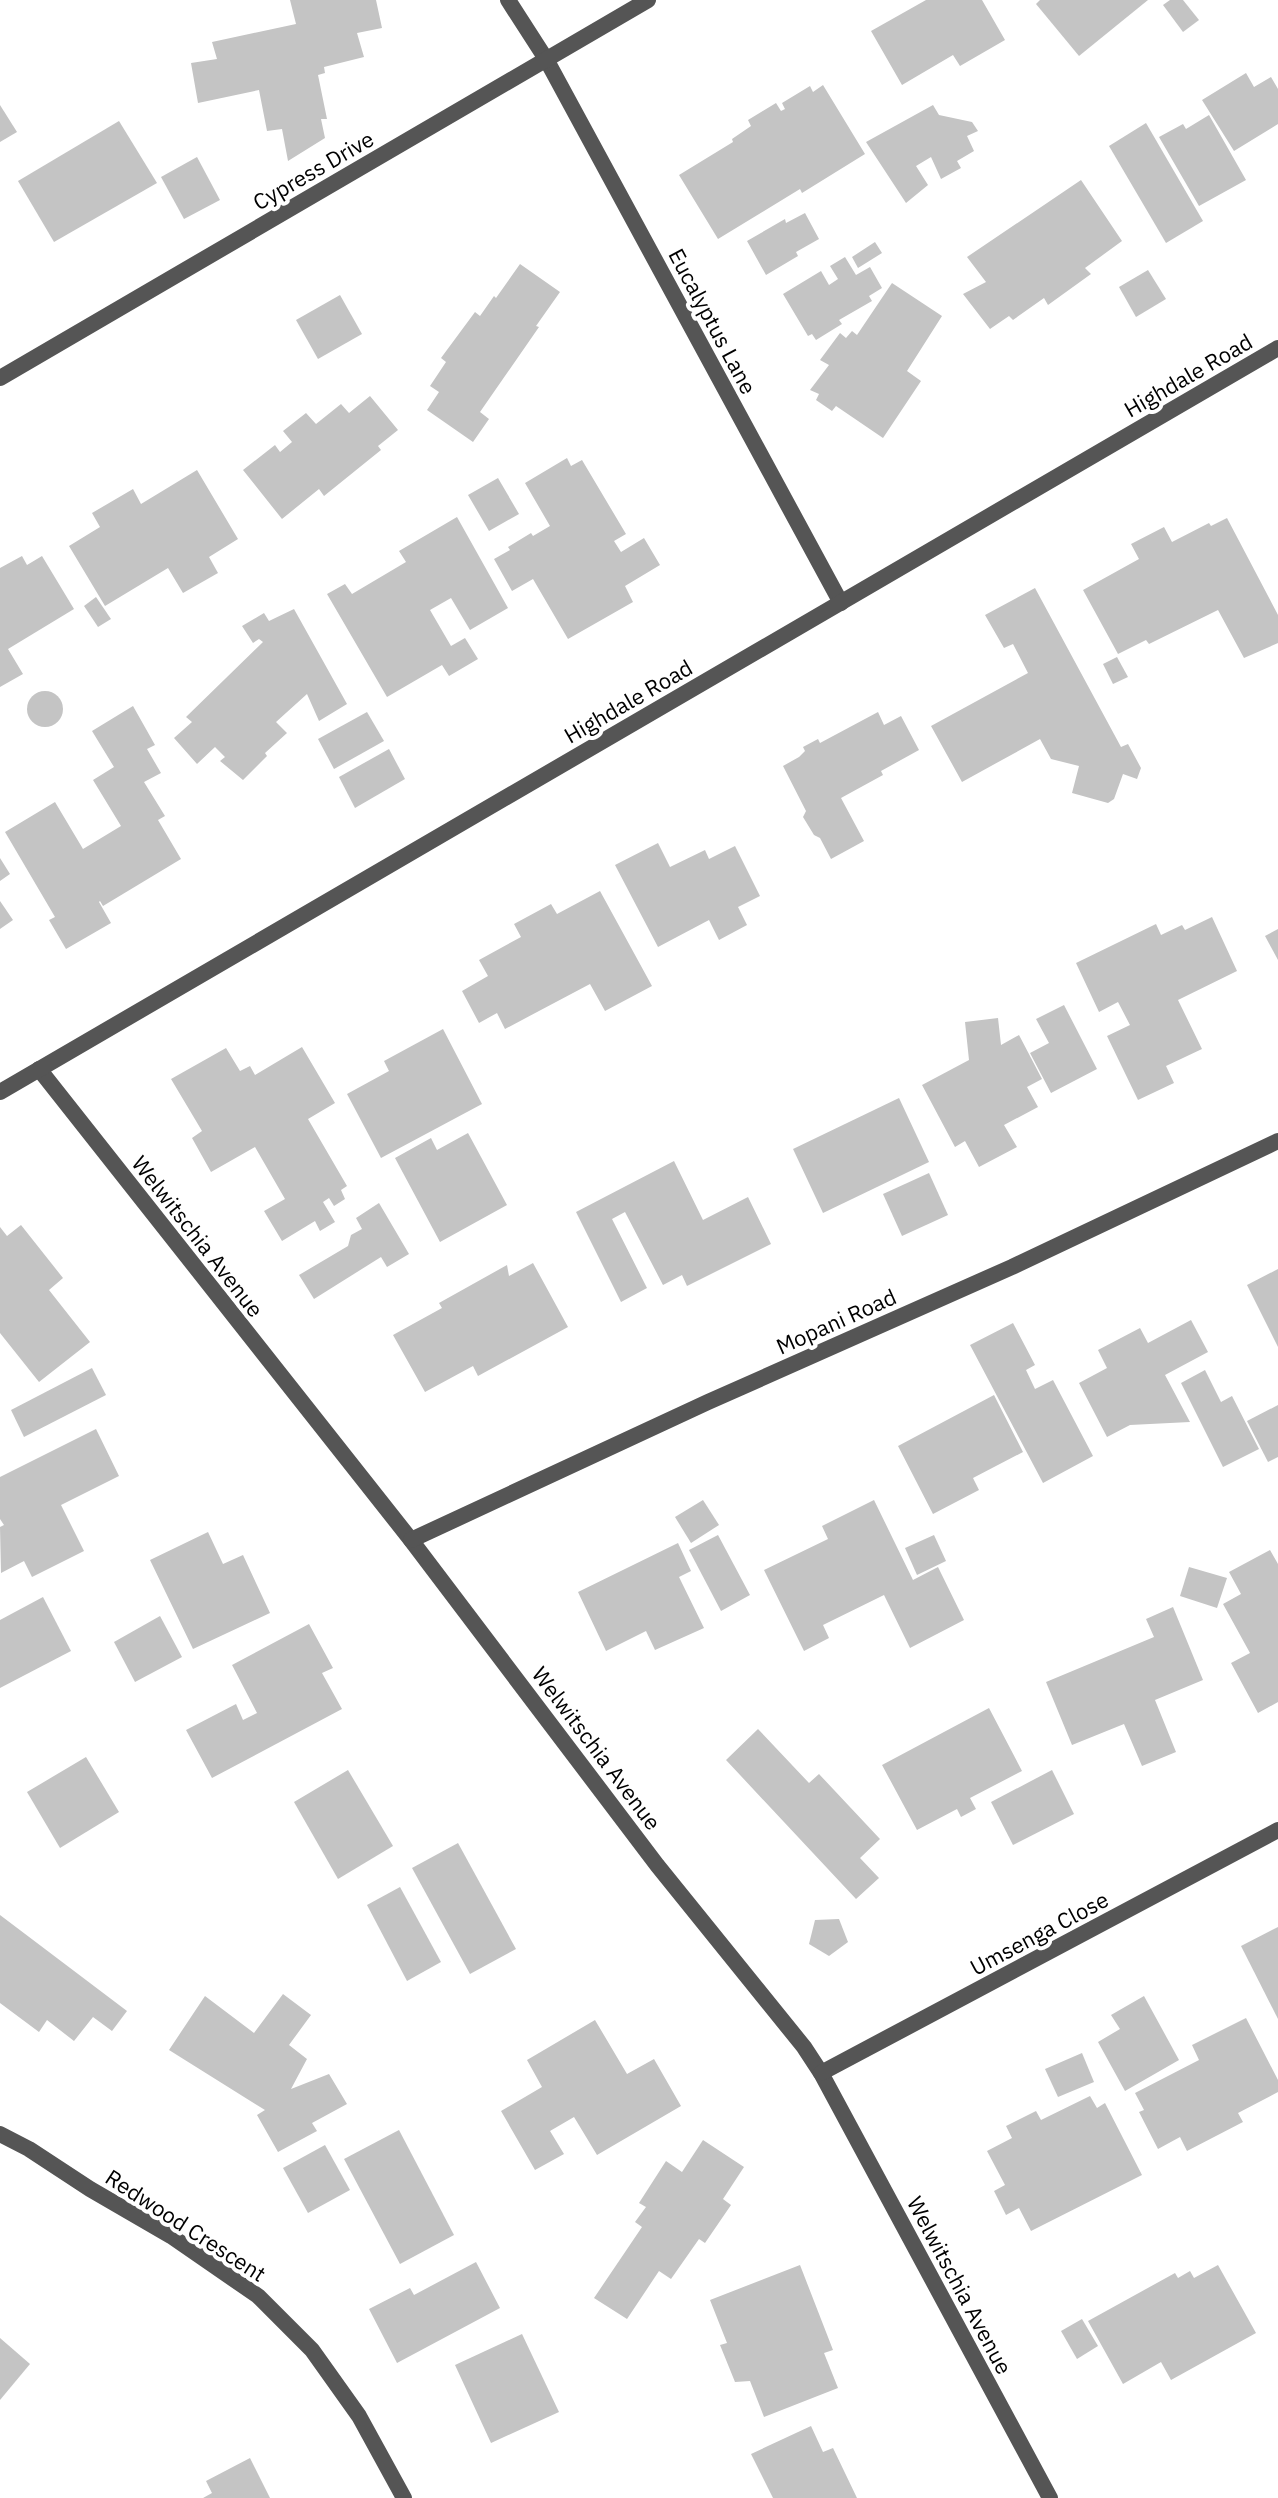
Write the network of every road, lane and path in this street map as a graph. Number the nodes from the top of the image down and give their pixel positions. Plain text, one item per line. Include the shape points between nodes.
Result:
1 (508, 0) edge
2 (648, 0) edge
3 (546, 59) junction
4 (1278, 348) edge
5 (0, 378) edge
6 (841, 603) junction
7 (39, 1069) junction
8 (0, 1092) edge
9 (1278, 1141) edge
10 (411, 1540) junction
11 (1278, 1830) edge
12 (821, 2073) junction
13 (0, 2134) edge
14 (404, 2498) edge
15 (1050, 2498) edge

1 - 3 street, Eucalyptus Lane
2 - 3 street, Cypress Drive
3 - 5 street, Cypress Drive
3 - 6 street, Eucalyptus Lane
4 - 6 street, Highdale Road
6 - 7 street, Highdale Road
7 - 8 street, Highdale Road
7 - 10 street, Welwitschia Avenue
9 - 10 street, Mopani Road
10 - 12 street, Welwitschia Avenue
11 - 12 street, Umsenga Close
12 - 15 street, Welwitschia Avenue
13 - 14 street, Redwood Crescent via 171,2236 258,2296 312,2350 359,2416

